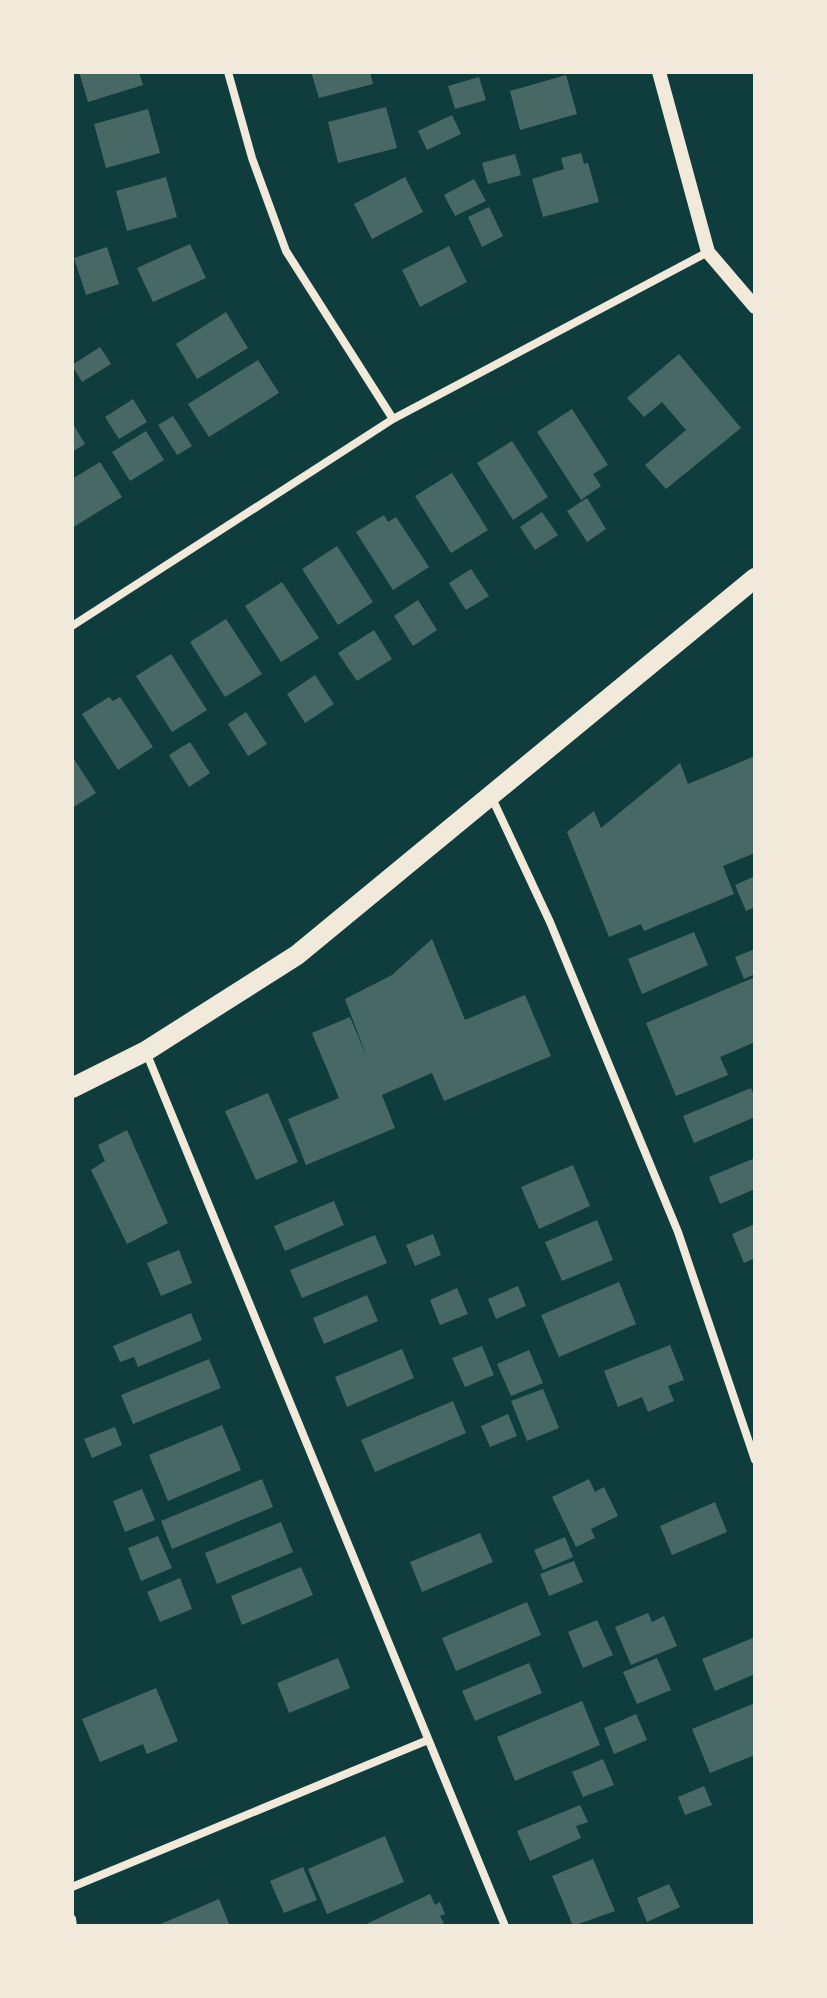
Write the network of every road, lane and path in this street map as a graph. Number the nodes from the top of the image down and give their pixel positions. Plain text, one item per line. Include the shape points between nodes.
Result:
1 (228, 72) edge
2 (659, 72) edge
3 (708, 252) junction
4 (755, 307) edge
5 (393, 419) junction
6 (755, 578) edge
7 (72, 626) edge
8 (490, 795) junction
9 (146, 1051) junction
10 (72, 1088) edge
11 (755, 1460) edge
12 (428, 1740) junction
13 (72, 1887) edge
14 (72, 1919) edge
15 (73, 1926) edge
16 (505, 1926) edge

1 - 5 street via 286,251
2 - 3 street
3 - 4 street
3 - 5 street
5 - 7 street
6 - 8 main road
8 - 9 main road via 297,955
8 - 11 street via 550,922 678,1232
9 - 10 main road
9 - 12 street
12 - 13 street
12 - 16 street
14 - 15 street

